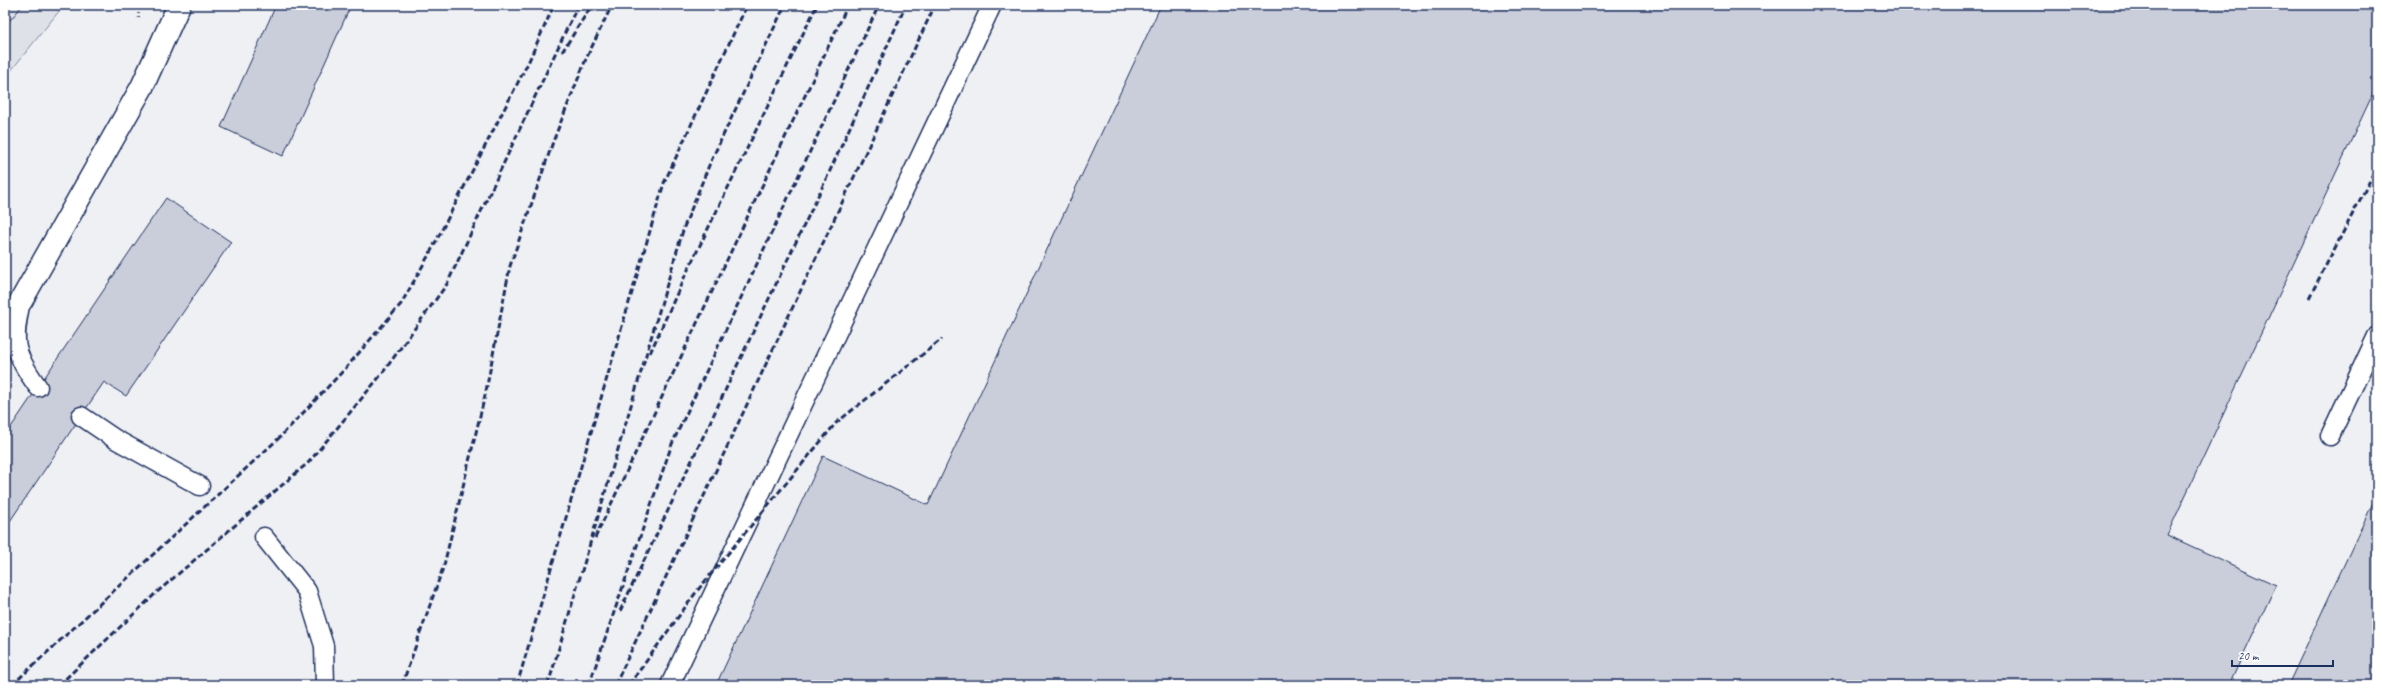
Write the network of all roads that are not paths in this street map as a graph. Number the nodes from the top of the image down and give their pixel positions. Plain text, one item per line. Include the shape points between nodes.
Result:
1 (179, 5) edge
2 (992, 5) edge
3 (21, 301) joint
4 (2377, 336) edge
5 (38, 387) dead end
6 (81, 416) dead end
7 (2330, 436) dead end
8 (200, 486) dead end
9 (264, 536) dead end
10 (325, 685) edge
11 (670, 685) edge

1 - 3 street via 142,87
2 - 11 lane
3 - 5 lane via 14,331 20,361
4 - 7 lane
6 - 8 lane via 115,439
9 - 10 lane via 307,591 324,646

